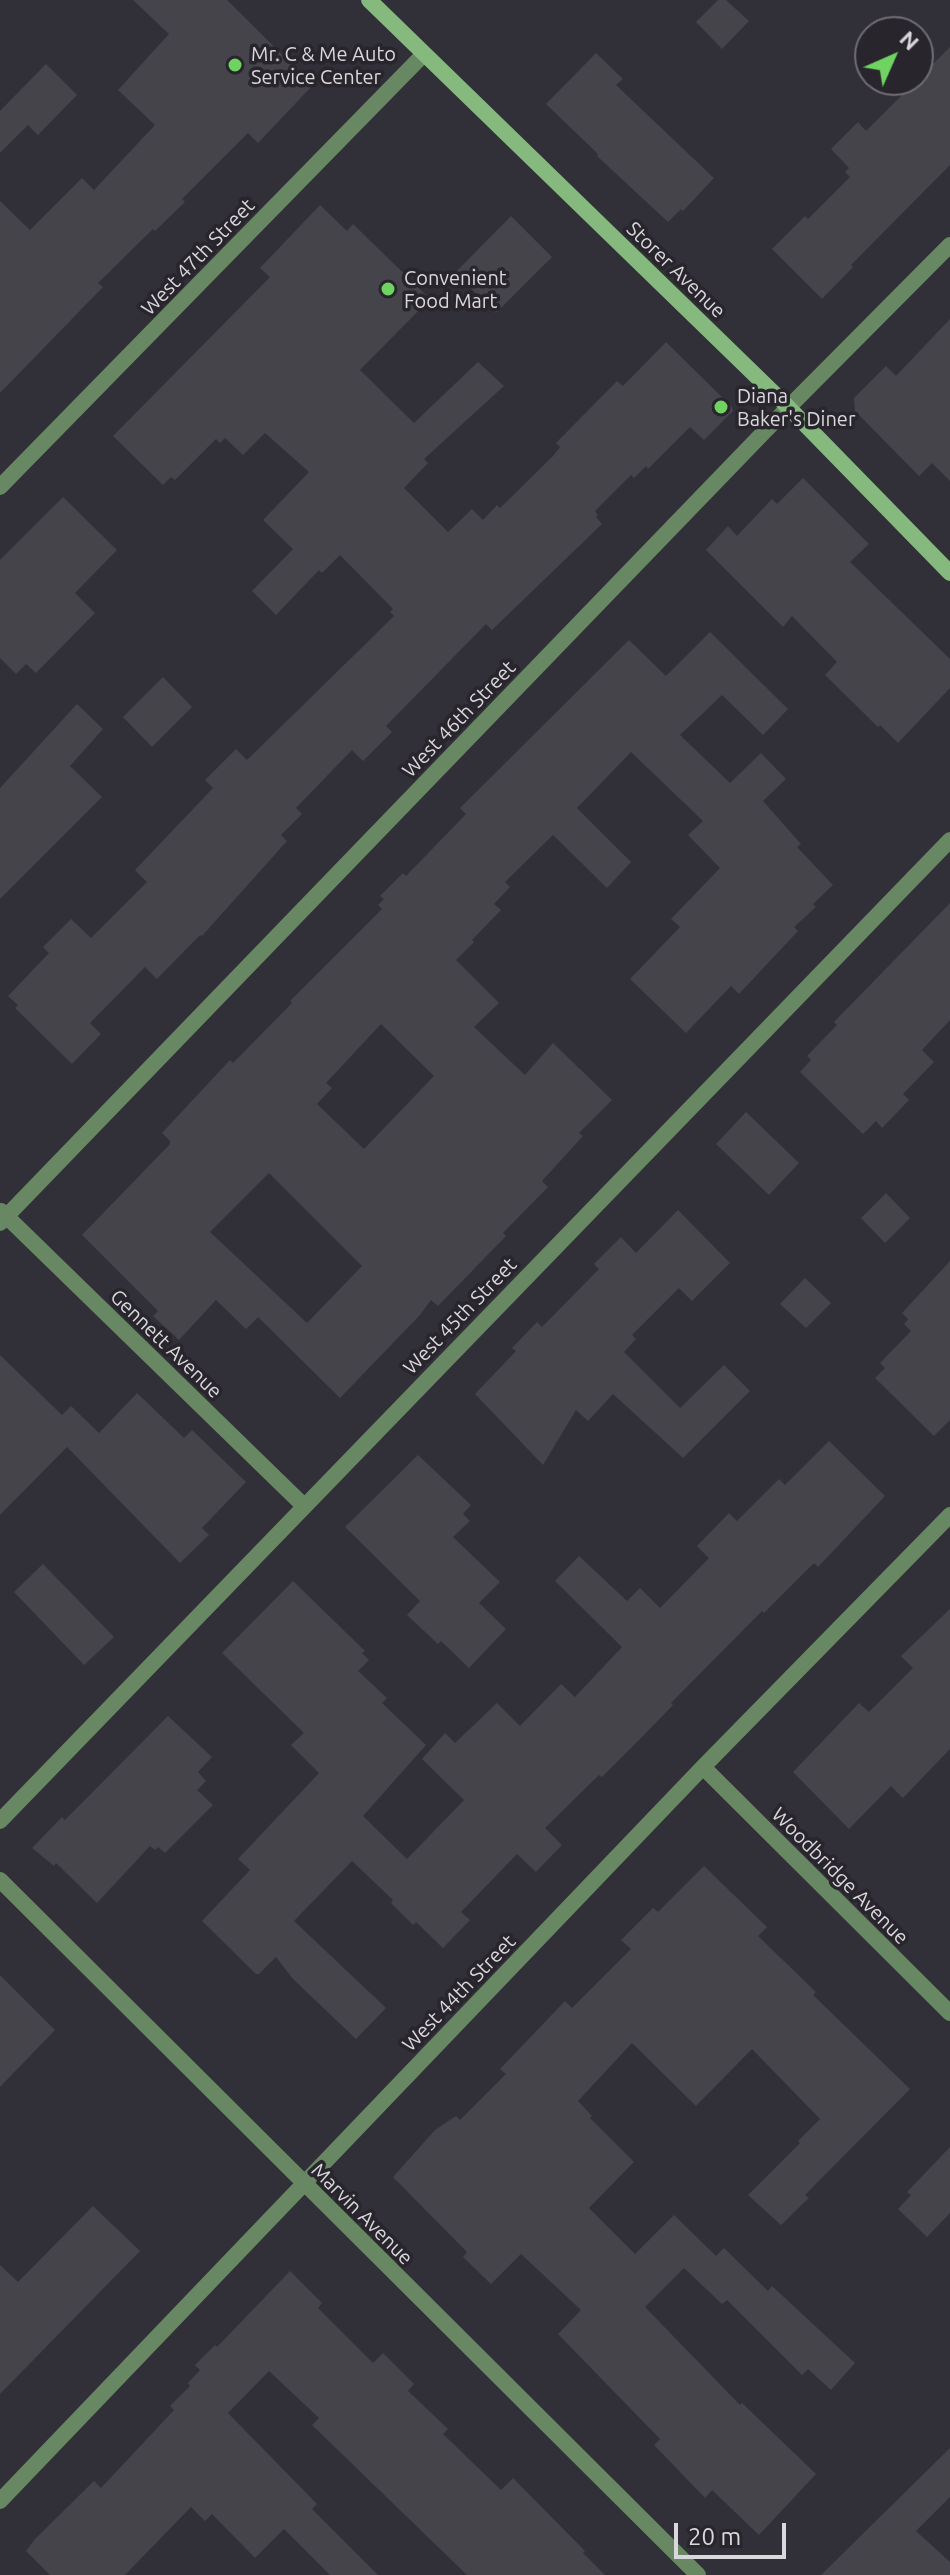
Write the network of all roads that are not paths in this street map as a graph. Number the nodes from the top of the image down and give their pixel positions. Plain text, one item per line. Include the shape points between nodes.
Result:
1 (369, 0) edge
2 (424, 54) junction
3 (950, 245) edge
4 (788, 407) junction
5 (0, 487) edge
6 (950, 573) edge
7 (950, 840) edge
8 (2, 1217) edge
9 (304, 1506) junction
10 (950, 1515) edge
11 (703, 1767) junction
12 (0, 1821) edge
13 (0, 1880) edge
14 (950, 2013) edge
15 (303, 2184) junction
16 (0, 2501) edge
17 (698, 2575) edge

1 - 2 street, Storer Avenue
2 - 4 street, Storer Avenue
2 - 5 street, West 47th Street
3 - 4 street, West 46th Street
4 - 6 street, Storer Avenue
4 - 8 street, West 46th Street
7 - 9 street, West 45th Street
8 - 9 street, Gennett Avenue
9 - 12 street, West 45th Street
10 - 11 street, West 44th Street
11 - 14 street, Woodbridge Avenue
11 - 15 street, West 44th Street
13 - 15 street, Marvin Avenue
15 - 16 street, West 44th Street
15 - 17 street, Marvin Avenue

